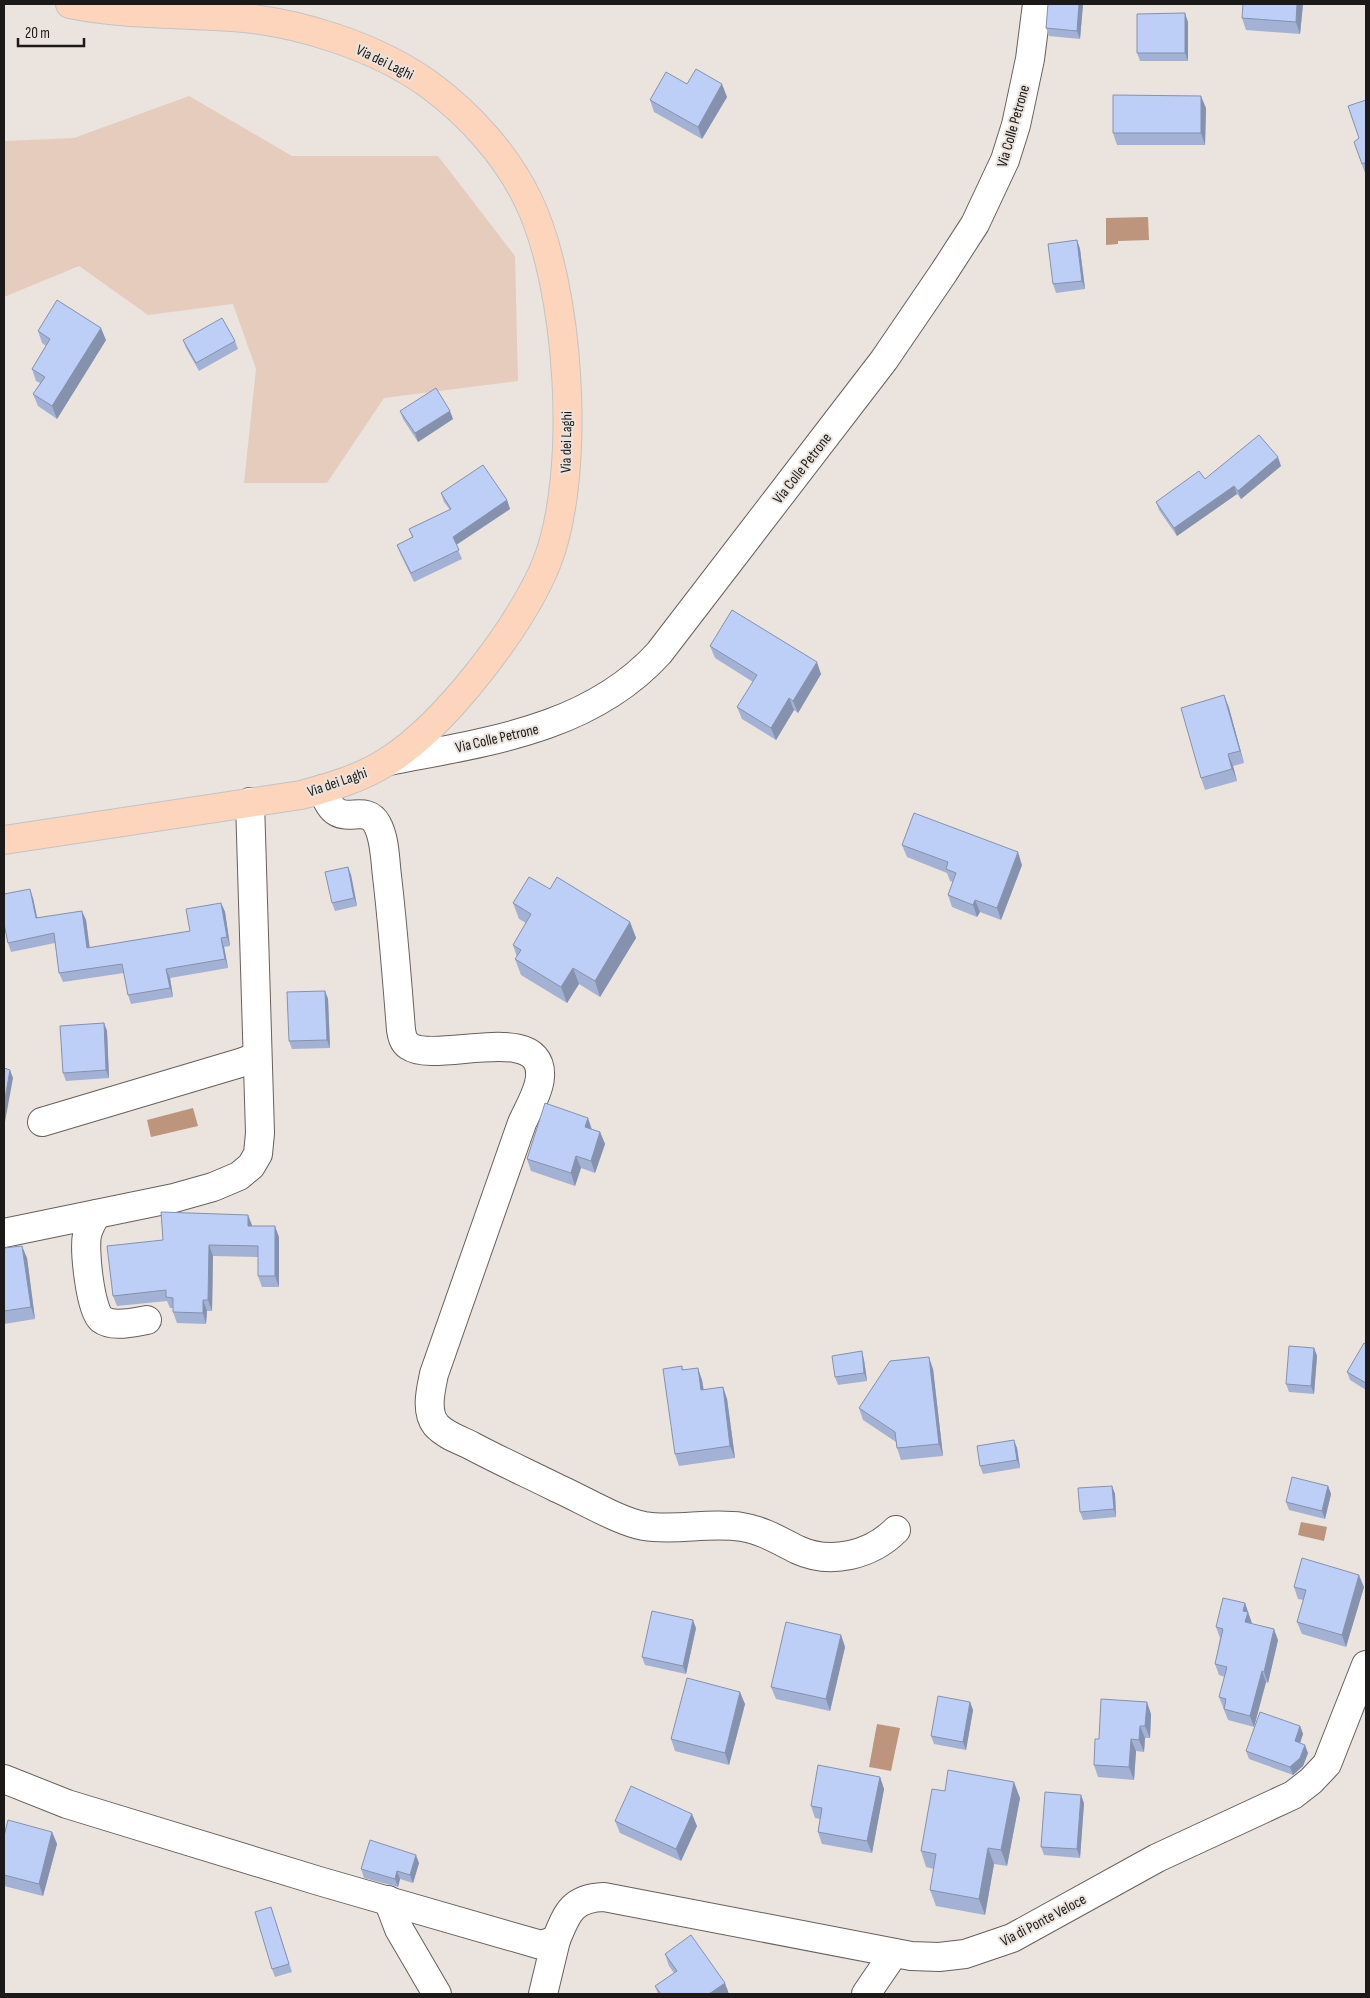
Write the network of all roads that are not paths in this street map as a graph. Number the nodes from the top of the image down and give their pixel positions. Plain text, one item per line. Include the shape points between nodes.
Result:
1 (70, 4) edge
2 (1037, 4) edge
3 (389, 761) junction
4 (323, 789) junction
5 (250, 802) junction
6 (4, 840) edge
7 (257, 1057) junction
8 (42, 1122) dead end
9 (98, 1214) junction
10 (4, 1233) edge
11 (148, 1320) dead end
12 (896, 1530) dead end
13 (1366, 1665) edge
14 (4, 1779) edge
15 (388, 1900) junction
16 (549, 1948) junction
17 (894, 1954) junction
18 (437, 1994) edge
19 (543, 1994) edge
20 (866, 1994) edge

1 - 3 main road, Via dei Laghi via 120,12 275,22 322,34 392,61 446,98 478,130 511,170 535,215 554,285 567,393 567,464 553,546 530,598 502,641 432,725
2 - 3 street, Via Colle Petrone via 1030,59 1016,125 1005,160 975,224 884,360 659,653 604,699 562,719 509,736
3 - 4 main road, Via dei Laghi
4 - 5 main road, Via dei Laghi
4 - 12 street via 334,812 372,816 380,830 404,1041 408,1046 423,1051 514,1047 531,1054 539,1068 539,1083 434,1374 430,1405 437,1425 453,1437 642,1526 748,1528 800,1550 830,1556 856,1554 873,1548
5 - 6 main road, Via dei Laghi
5 - 7 street
7 - 8 street
7 - 9 street via 260,1141 258,1154 250,1166 239,1176 205,1190
9 - 10 street
9 - 11 street via 89,1228 86,1243 97,1314 114,1323
13 - 17 street, Via di Ponte Veloce via 1327,1764 1311,1782 1293,1795 1157,1858 992,1946 949,1957
14 - 15 street via 54,1800
15 - 16 street
15 - 18 street via 405,1940
16 - 17 street, Via di Ponte Veloce via 579,1902 604,1897
16 - 19 street, Via di Ponte Veloce
17 - 20 street

